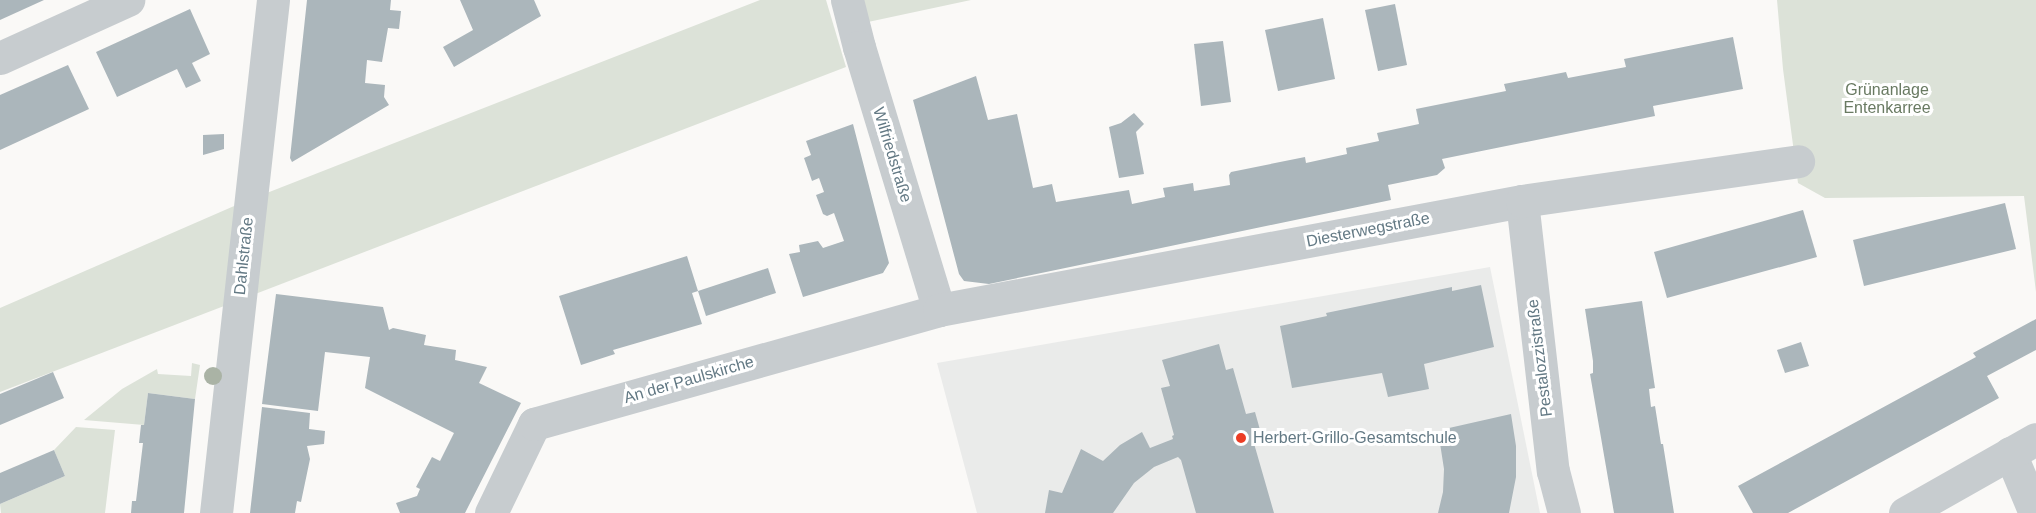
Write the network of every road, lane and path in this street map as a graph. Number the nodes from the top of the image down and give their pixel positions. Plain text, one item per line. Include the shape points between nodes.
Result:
1 (128, 0) edge
2 (273, 0) edge
3 (848, 0) edge
4 (0, 58) edge
5 (1798, 161) dead end
6 (1522, 201) junction
7 (939, 310) junction
8 (2023, 446) edge
9 (216, 513) edge
10 (491, 513) edge
11 (1564, 513) edge
12 (1905, 513) edge
13 (2035, 513) edge

1 - 4 street
2 - 9 street, Dahlstraße
3 - 7 street, Wilfriedstraße
5 - 6 street, Diesterwegstraße
6 - 7 street, Diesterwegstraße
6 - 11 street, Pestalozzistraße via 1553,471
7 - 10 street, An der Paulskirche via 534,424
8 - 12 street
8 - 13 street

